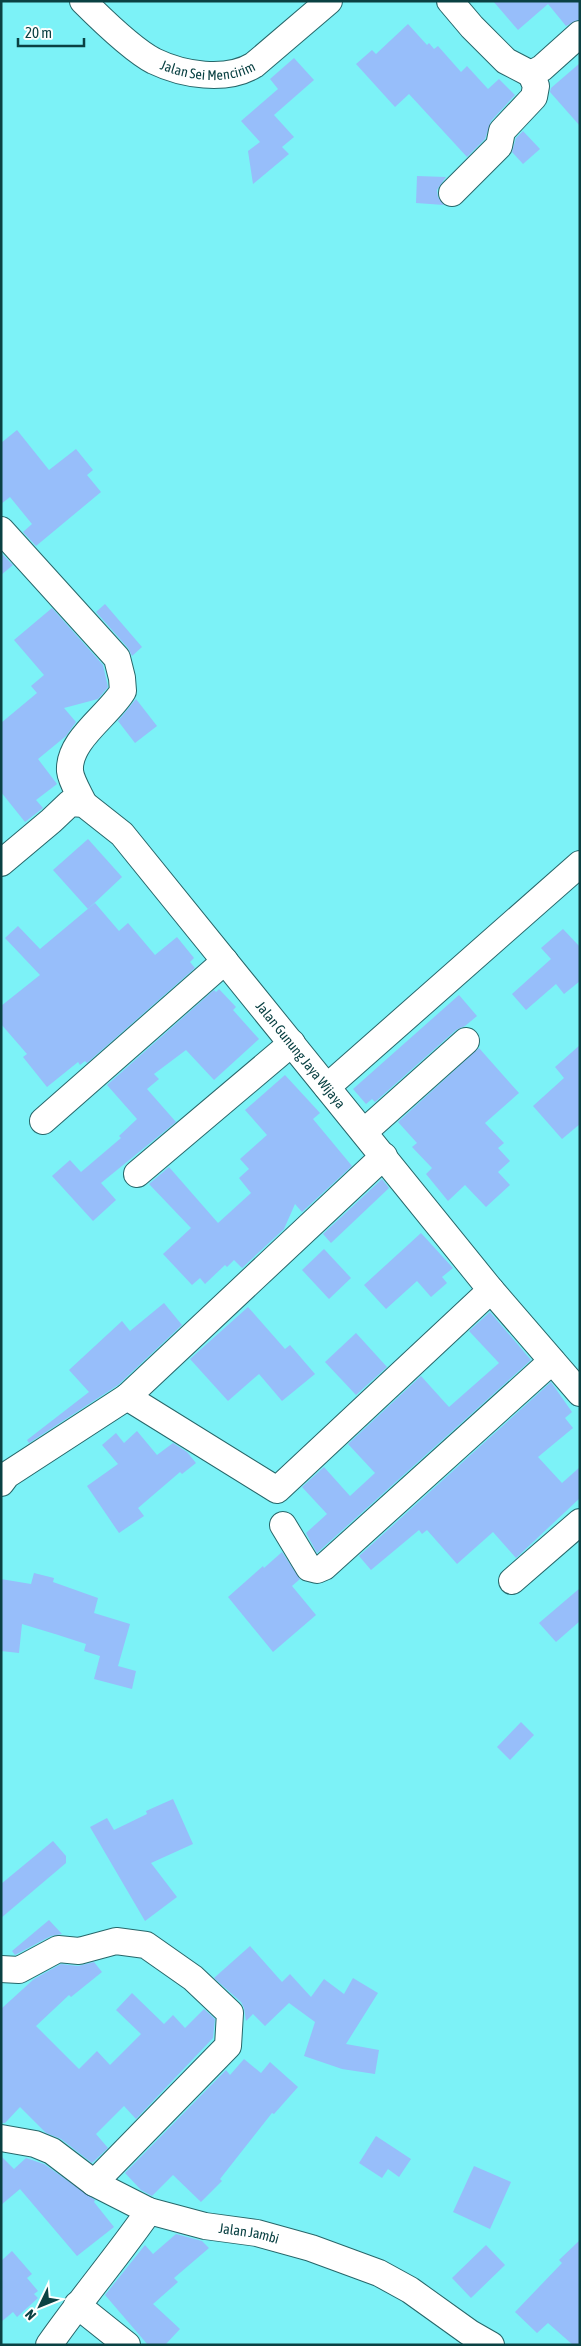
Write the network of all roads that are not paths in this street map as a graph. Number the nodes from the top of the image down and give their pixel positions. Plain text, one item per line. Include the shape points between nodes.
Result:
1 (83, 1) edge
2 (329, 1) edge
3 (450, 1) edge
4 (580, 34) edge
5 (531, 74) junction
6 (452, 192) dead end
7 (1, 530) edge
8 (84, 804) junction
9 (1, 863) edge
10 (580, 864) edge
11 (225, 961) junction
12 (466, 1041) dead end
13 (292, 1043) junction
14 (327, 1086) junction
15 (43, 1121) dead end
16 (364, 1132) junction
17 (384, 1156) junction
18 (137, 1174) dead end
19 (491, 1290) junction
20 (552, 1361) junction
21 (580, 1393) edge
22 (127, 1397) junction
23 (1, 1482) edge
24 (580, 1522) edge
25 (283, 1525) dead end
26 (512, 1581) dead end
27 (1, 1969) edge
28 (1, 2138) edge
29 (94, 2183) junction
30 (150, 2211) junction
31 (77, 2305) junction
32 (49, 2345) edge
33 (127, 2345) edge
34 (491, 2345) edge

1 - 2 street, Jalan Sei Mencirim via 120,35 154,60 203,75 242,72 254,65
3 - 5 street via 506,61
4 - 5 street
5 - 6 street via 536,86 534,97 502,131 500,146
7 - 8 street via 116,658 123,690 84,737 75,751 70,772
8 - 9 street via 70,803
8 - 11 street, Jalan Gunung Jaya Wijaya via 122,834
10 - 14 street
11 - 13 street, Jalan Gunung Jaya Wijaya
11 - 15 street
12 - 16 street
13 - 14 street, Jalan Gunung Jaya Wijaya
13 - 18 street
14 - 16 street, Jalan Gunung Jaya Wijaya
16 - 17 street, Jalan Gunung Jaya Wijaya
17 - 19 street, Jalan Gunung Jaya Wijaya
17 - 22 street
19 - 20 street, Jalan Gunung Jaya Wijaya
19 - 22 street via 277,1490
20 - 21 street, Jalan Gunung Jaya Wijaya
20 - 25 street via 324,1567 317,1570 309,1568
22 - 23 street
24 - 26 street
27 - 29 street via 18,1970 58,1949 78,1951 116,1941 146,1945 193,1978 230,2013 228,2046
28 - 29 street, Jalan Jambi via 35,2144 52,2151
29 - 30 street, Jalan Jambi
30 - 31 street
30 - 34 street, Jalan Jambi via 311,2248 379,2273
31 - 32 street
31 - 33 street

